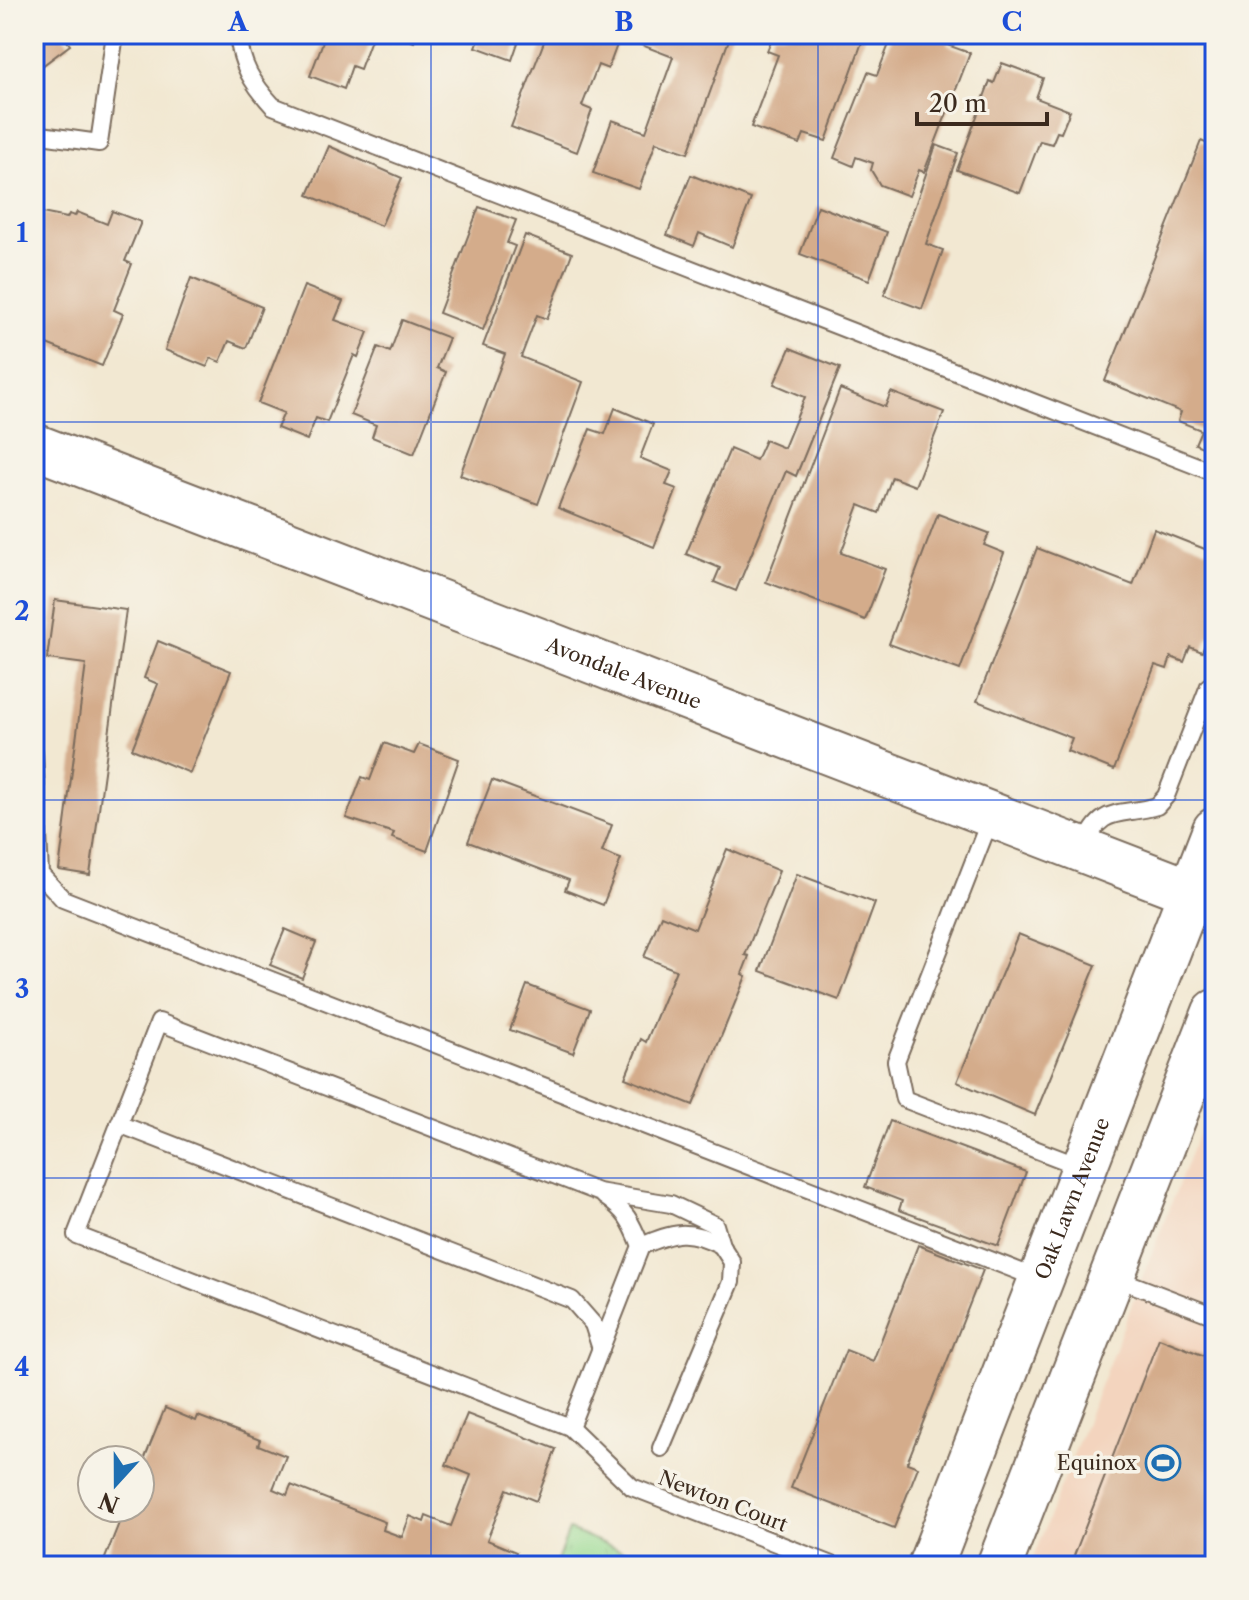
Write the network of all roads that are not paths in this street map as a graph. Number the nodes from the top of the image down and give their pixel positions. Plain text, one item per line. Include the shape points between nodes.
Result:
1 (115, 34) edge
2 (238, 34) edge
3 (34, 134) edge
4 (34, 446) edge
5 (1215, 473) edge
6 (1215, 688) edge
7 (34, 753) edge
8 (991, 815) junction
9 (1215, 830) edge
10 (1083, 850) junction
11 (1203, 897) edge
12 (1215, 1012) edge
13 (119, 1124) junction
14 (1085, 1168) junction
15 (598, 1192) junction
16 (721, 1245) junction
17 (641, 1246) junction
18 (1112, 1277) junction
19 (1041, 1280) junction
20 (1215, 1316) edge
21 (601, 1349) junction
22 (570, 1427) junction
23 (661, 1448) dead end
24 (835, 1566) edge
25 (930, 1566) edge
26 (999, 1566) edge

1 - 3 lane via 99,143
2 - 5 lane via 240,57 252,84 273,106
4 - 8 main road, Avondale Avenue
6 - 10 lane via 1209,686 1166,796 1157,806 1103,818 1091,829
7 - 19 lane via 40,874 63,899
8 - 10 main road, Avondale Avenue
8 - 14 lane via 896,1061 904,1099
9 - 11 main road, Oak Lawn Avenue
10 - 11 main road, Avondale Avenue
11 - 14 main road, Oak Lawn Avenue
12 - 18 main road
13 - 15 lane via 159,1022
13 - 21 lane via 572,1300 593,1324
13 - 22 lane via 76,1235
14 - 19 main road, Oak Lawn Avenue
15 - 16 lane via 671,1204 715,1225
15 - 17 lane via 622,1208
16 - 17 lane via 675,1232
16 - 23 lane via 732,1262 731,1282
17 - 21 lane
18 - 20 lane
18 - 26 main road
19 - 25 main road, Oak Lawn Avenue
21 - 22 lane
22 - 24 lane, Newton Court via 632,1487

